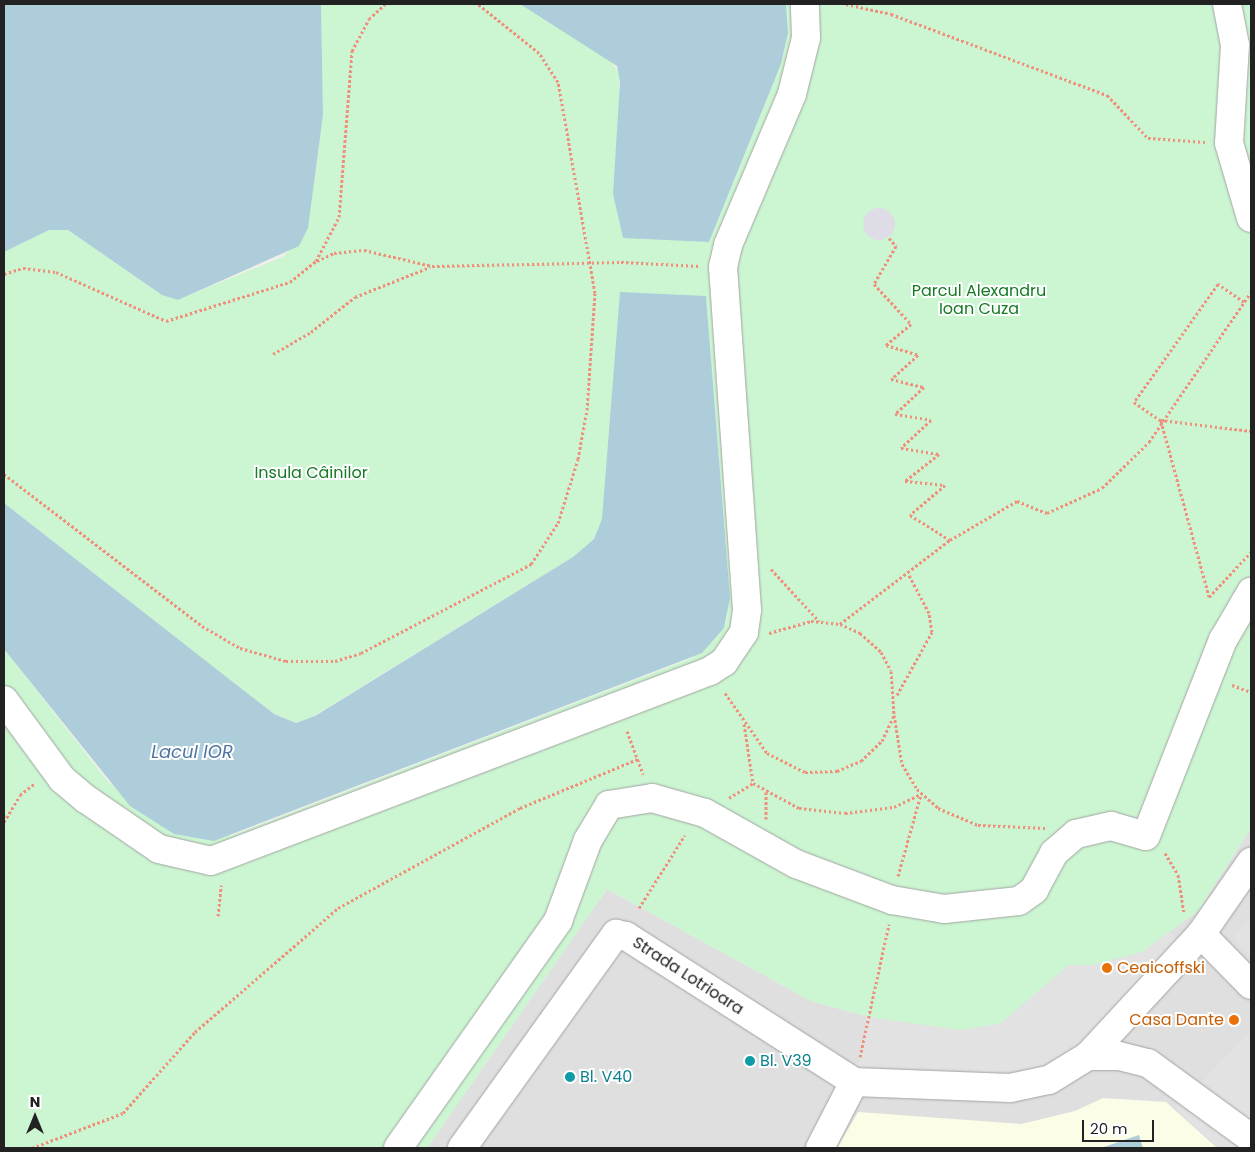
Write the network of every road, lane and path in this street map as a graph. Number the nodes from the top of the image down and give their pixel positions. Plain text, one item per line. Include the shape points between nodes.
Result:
1 (385, 4) edge
2 (478, 4) edge
3 (805, 4) edge
4 (846, 4) edge
5 (1227, 4) edge
6 (1229, 143) junction
7 (1251, 218) edge
8 (889, 238) dead end
9 (316, 261) junction
10 (588, 262) junction
11 (432, 266) junction
12 (723, 267) junction
13 (4, 274) edge
14 (1251, 292) edge
15 (1244, 302) junction
16 (273, 354) dead end
17 (1160, 420) junction
18 (1251, 431) edge
19 (4, 474) edge
20 (950, 540) junction
21 (1251, 552) edge
22 (767, 565) dead end
23 (909, 575) junction
24 (1251, 592) edge
25 (818, 621) junction
26 (840, 624) junction
27 (781, 630) dead end
28 (710, 671) junction
29 (4, 700) edge
30 (896, 700) junction
31 (618, 708) junction
32 (894, 715) junction
33 (744, 722) junction
34 (55, 770) junction
35 (922, 794) junction
36 (4, 822) edge
37 (691, 826) dead end
38 (1146, 836) junction
39 (1064, 842) junction
40 (223, 860) junction
41 (1251, 862) edge
42 (892, 900) junction
43 (639, 908) dead end
44 (218, 916) dead end
45 (1201, 934) junction
46 (1251, 985) edge
47 (1088, 1056) junction
48 (854, 1082) junction
49 (1251, 1138) edge
50 (32, 1148) edge
51 (398, 1148) edge
52 (462, 1148) edge
53 (820, 1148) edge

1 - 9 path via 369,19 352,51 342,206
2 - 10 path via 539,53 558,82
3 - 12 street via 806,38 792,94 728,245
4 - 6 path via 891,14 1021,66 1078,82 1107,95 1142,132 1157,141
5 - 6 street via 1235,45
6 - 7 street
8 - 20 path via 896,246 874,284 911,324 886,345 918,355 891,379 924,387 895,414 931,420 900,448 939,454 905,481 945,485 910,514
9 - 11 path via 334,253 364,250
9 - 13 path via 274,289 174,321 159,319 56,272 23,268
10 - 11 path
10 - 12 path
10 - 19 path via 595,305 587,410 568,497 544,549 515,575 361,653 335,661 286,661 223,640
11 - 16 path via 355,297 311,332
12 - 28 street via 747,610 739,642
14 - 15 path
15 - 17 path
15 - 17 path via 1218,284 1134,402
17 - 18 path
17 - 20 path via 1149,442 1102,488 1052,512 1017,501
17 - 21 path via 1209,597
20 - 23 path
22 - 25 path
23 - 26 path
23 - 30 path via 929,613 932,632
24 - 38 street via 1223,640
25 - 26 path
25 - 27 path
26 - 30 path via 866,637 881,652 891,671
28 - 31 street
28 - 33 path
29 - 34 street
30 - 32 path
31 - 40 street
31 - 50 path via 638,759 520,808 338,908 195,1032 123,1113
32 - 33 path via 882,741 867,757 848,768 820,774 778,762
32 - 35 path via 899,757
33 - 35 path via 753,784 799,808 845,813 894,807
34 - 36 path via 20,795
34 - 40 street via 86,799 159,849 186,858
35 - 39 path via 957,819 992,827 1037,824
35 - 42 path
37 - 43 path
38 - 39 street via 1104,827
38 - 45 path via 1172,862 1184,914
39 - 42 street via 1049,859 1034,890 1019,901 944,909
40 - 44 path
41 - 45 street
42 - 48 path
42 - 51 street via 796,864 705,813 652,798 609,805 588,840 558,921
45 - 46 street
45 - 47 street
47 - 48 street via 1049,1080 1010,1088
47 - 49 street via 1119,1056 1148,1063
48 - 52 street, Strada Lotrioara via 626,936 616,934
48 - 53 street

